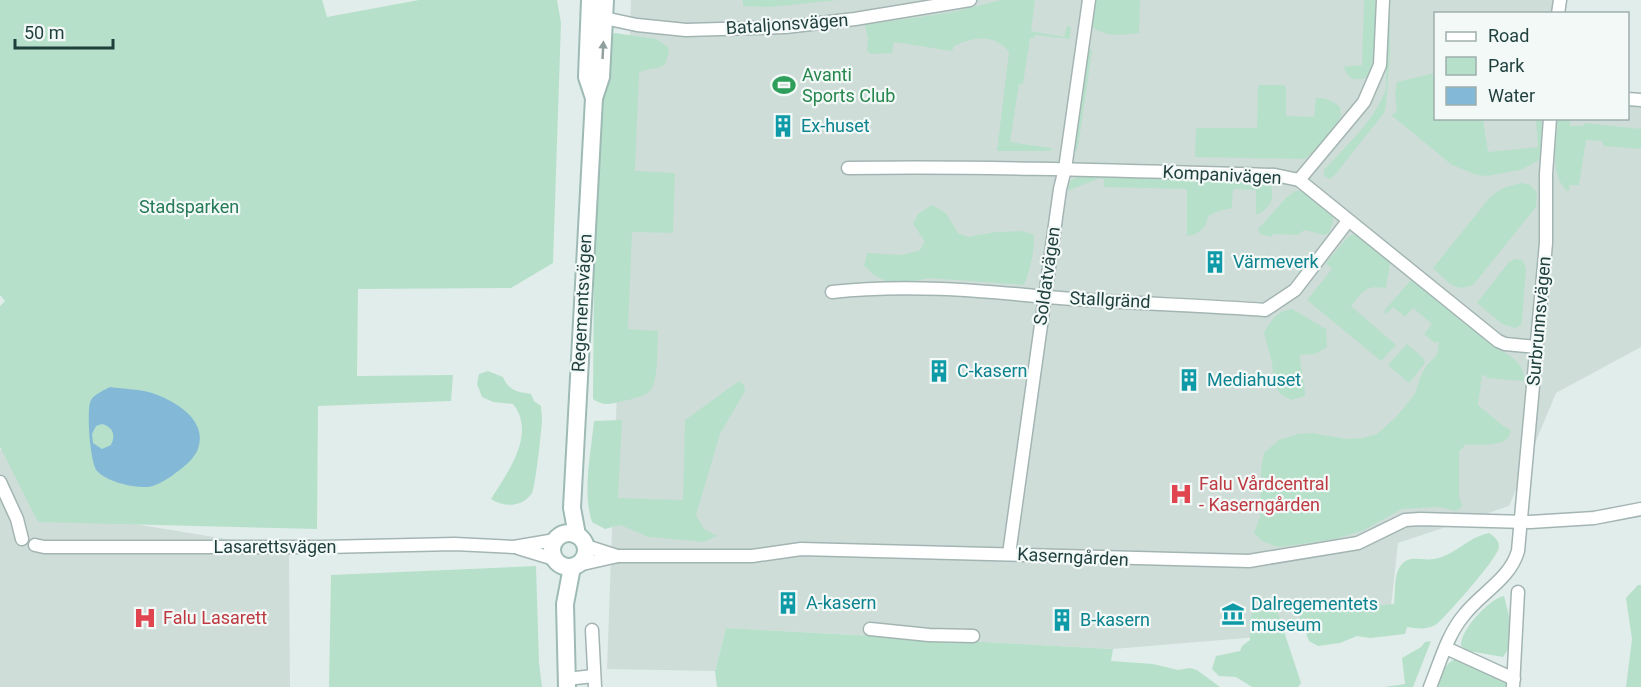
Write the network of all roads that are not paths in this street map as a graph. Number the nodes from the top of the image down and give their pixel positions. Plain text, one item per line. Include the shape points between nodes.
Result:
1 (605, 0) edge
2 (970, 0) edge
3 (1089, 0) edge
4 (1383, 0) edge
5 (595, 11) edge
6 (1550, 120) edge
7 (848, 168) dead end
8 (1065, 169) junction
9 (1299, 180) junction
10 (1348, 221) junction
11 (832, 292) dead end
12 (1045, 297) junction
13 (1537, 347) junction
14 (0, 482) edge
15 (572, 508) junction
16 (1641, 509) edge
17 (1520, 523) junction
18 (557, 538) junction
19 (22, 539) dead end
20 (581, 541) junction
21 (35, 545) dead end
22 (514, 547) junction
23 (1009, 554) junction
24 (618, 556) junction
25 (565, 564) junction
26 (1518, 592) dead end
27 (870, 629) dead end
28 (592, 630) dead end
29 (973, 636) dead end
30 (1446, 648) junction
31 (594, 681) edge
32 (567, 683) edge
33 (1513, 683) edge
34 (1430, 687) edge

1 - 5 main road, Regementsvägen
2 - 5 street, Bataljonsvägen via 855,20 686,30 637,25
3 - 8 street, Soldatvägen
4 - 9 street via 1380,65 1364,102
5 - 15 main road, Regementsvägen via 587,77 594,98
6 - 13 street, Surbrunnsvägen via 1546,243
7 - 8 street, Kompanivägen
8 - 9 street, Kompanivägen via 1275,175
8 - 12 street, Soldatvägen
9 - 10 street, Kompanivägen
10 - 12 street, Stallgränd via 1295,290 1266,310
10 - 13 street, Kompanivägen via 1498,341
11 - 12 street, Stallgränd via 863,288
12 - 23 street, Soldatvägen
13 - 17 street, Surbrunnsvägen
14 - 19 street
15 - 18 main road, Regementsvägen
15 - 20 main road, Regementsvägen
16 - 17 street, Kaserngården via 1594,518
17 - 23 street, Kaserngården via 1405,520 1358,543 1249,561
17 - 30 street, Surbrunnsvägen via 1518,551 1510,569 1465,614
18 - 20 main road via 568,533
18 - 22 street, Lasarettsvägen
18 - 25 main road via 551,549
20 - 24 street, Kaserngården
20 - 25 main road via 583,560
21 - 22 street, Lasarettsvägen
22 - 25 street, Lasarettsvägen
23 - 24 street, Kaserngården via 801,549 752,556
24 - 25 street, Kaserngården
25 - 32 main road
26 - 33 street
27 - 29 street
28 - 31 street
30 - 33 street
30 - 34 street, Surbrunnsvägen
31 - 32 street

